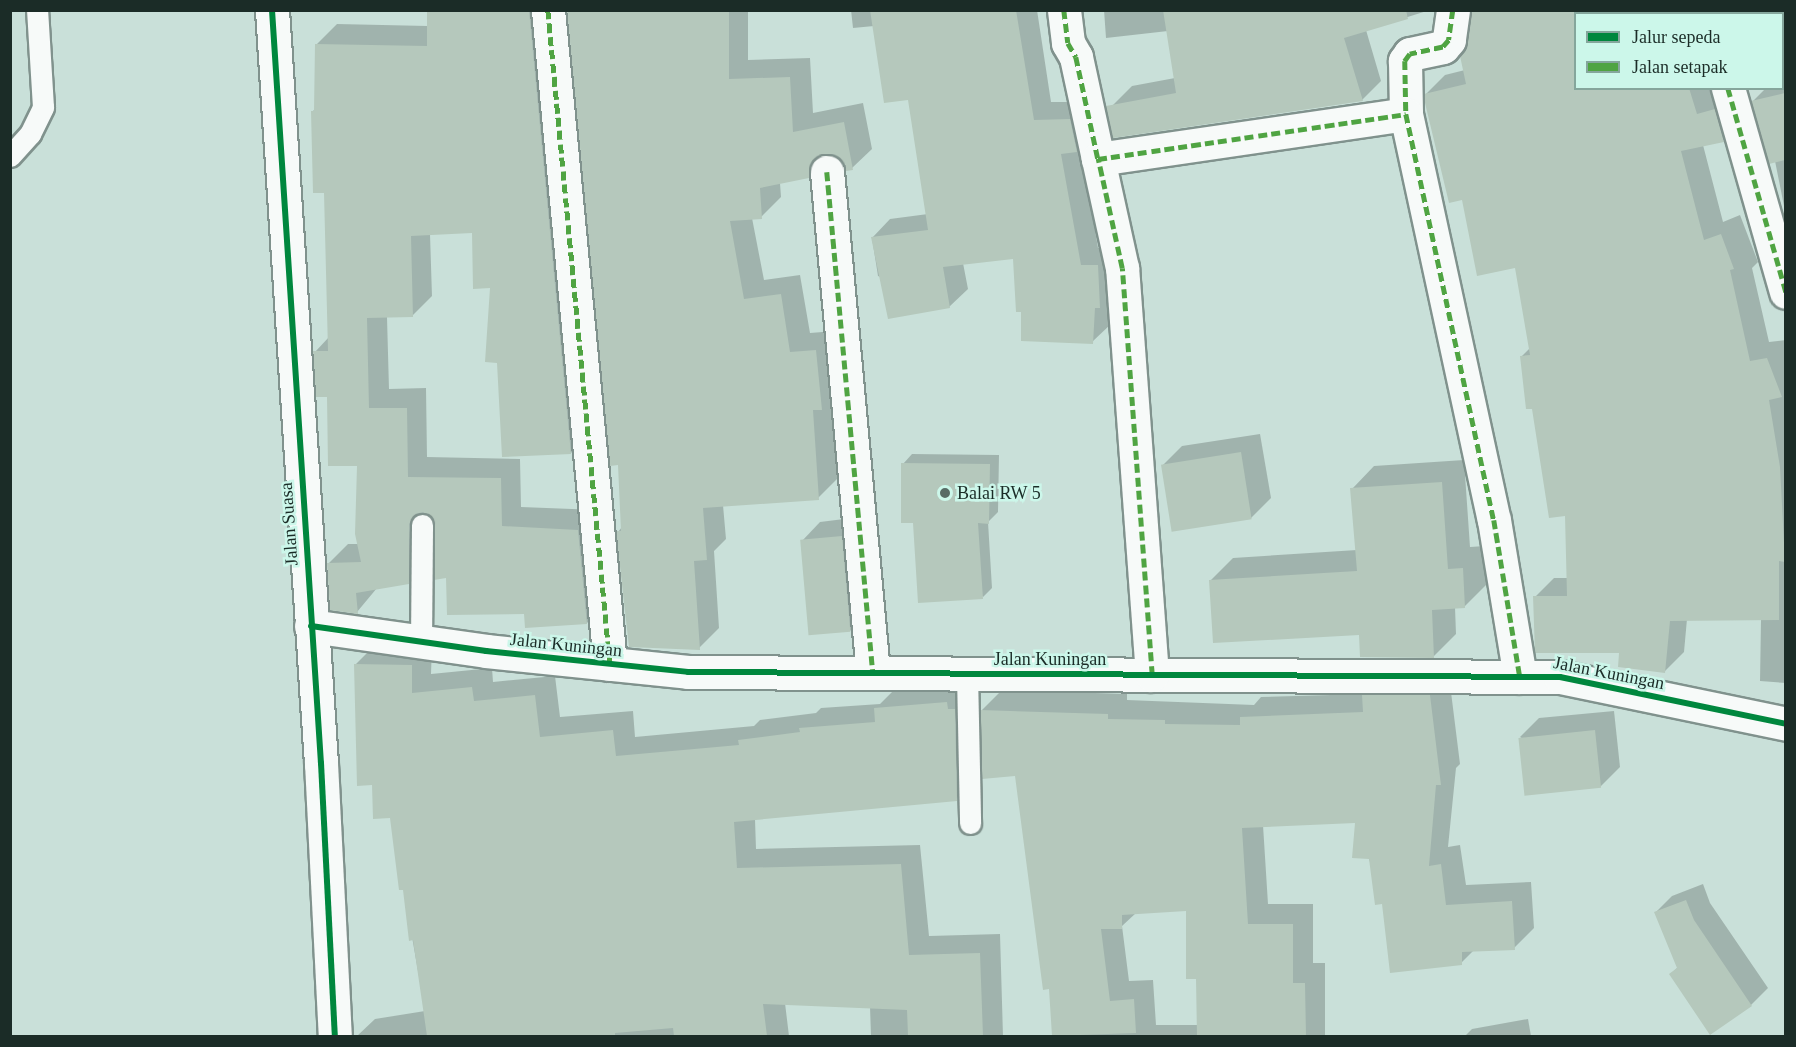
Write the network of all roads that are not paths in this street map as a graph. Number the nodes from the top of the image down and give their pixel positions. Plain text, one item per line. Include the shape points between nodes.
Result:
1 (37, 10) edge
2 (272, 10) edge
3 (548, 10) edge
4 (1064, 10) edge
5 (1453, 10) edge
6 (1729, 90) edge
7 (1406, 114) junction
8 (10, 156) edge
9 (1098, 159) junction
10 (827, 172) dead end
11 (1785, 292) edge
12 (422, 525) dead end
13 (311, 626) junction
14 (421, 642) junction
15 (610, 664) junction
16 (873, 673) junction
17 (967, 674) junction
18 (1152, 675) junction
19 (1521, 677) junction
20 (1785, 724) edge
21 (970, 823) dead end
22 (335, 1036) edge

1 - 8 lane via 43,107 30,134
2 - 13 street, Jalan Suasa
3 - 15 street
4 - 9 street via 1068,43 1076,57
5 - 7 street via 1449,40 1443,47 1410,54 1405,61
6 - 11 street
7 - 9 street
7 - 19 street via 1494,520
9 - 18 street via 1122,268
10 - 16 street
12 - 14 lane
13 - 14 street, Jalan Kuningan
13 - 22 street, Jalan Suasa
14 - 15 street, Jalan Kuningan
15 - 16 street, Jalan Kuningan via 688,672
16 - 17 street, Jalan Kuningan
17 - 18 street, Jalan Kuningan
17 - 21 lane
18 - 19 street, Jalan Kuningan
19 - 20 street, Jalan Kuningan via 1560,676

